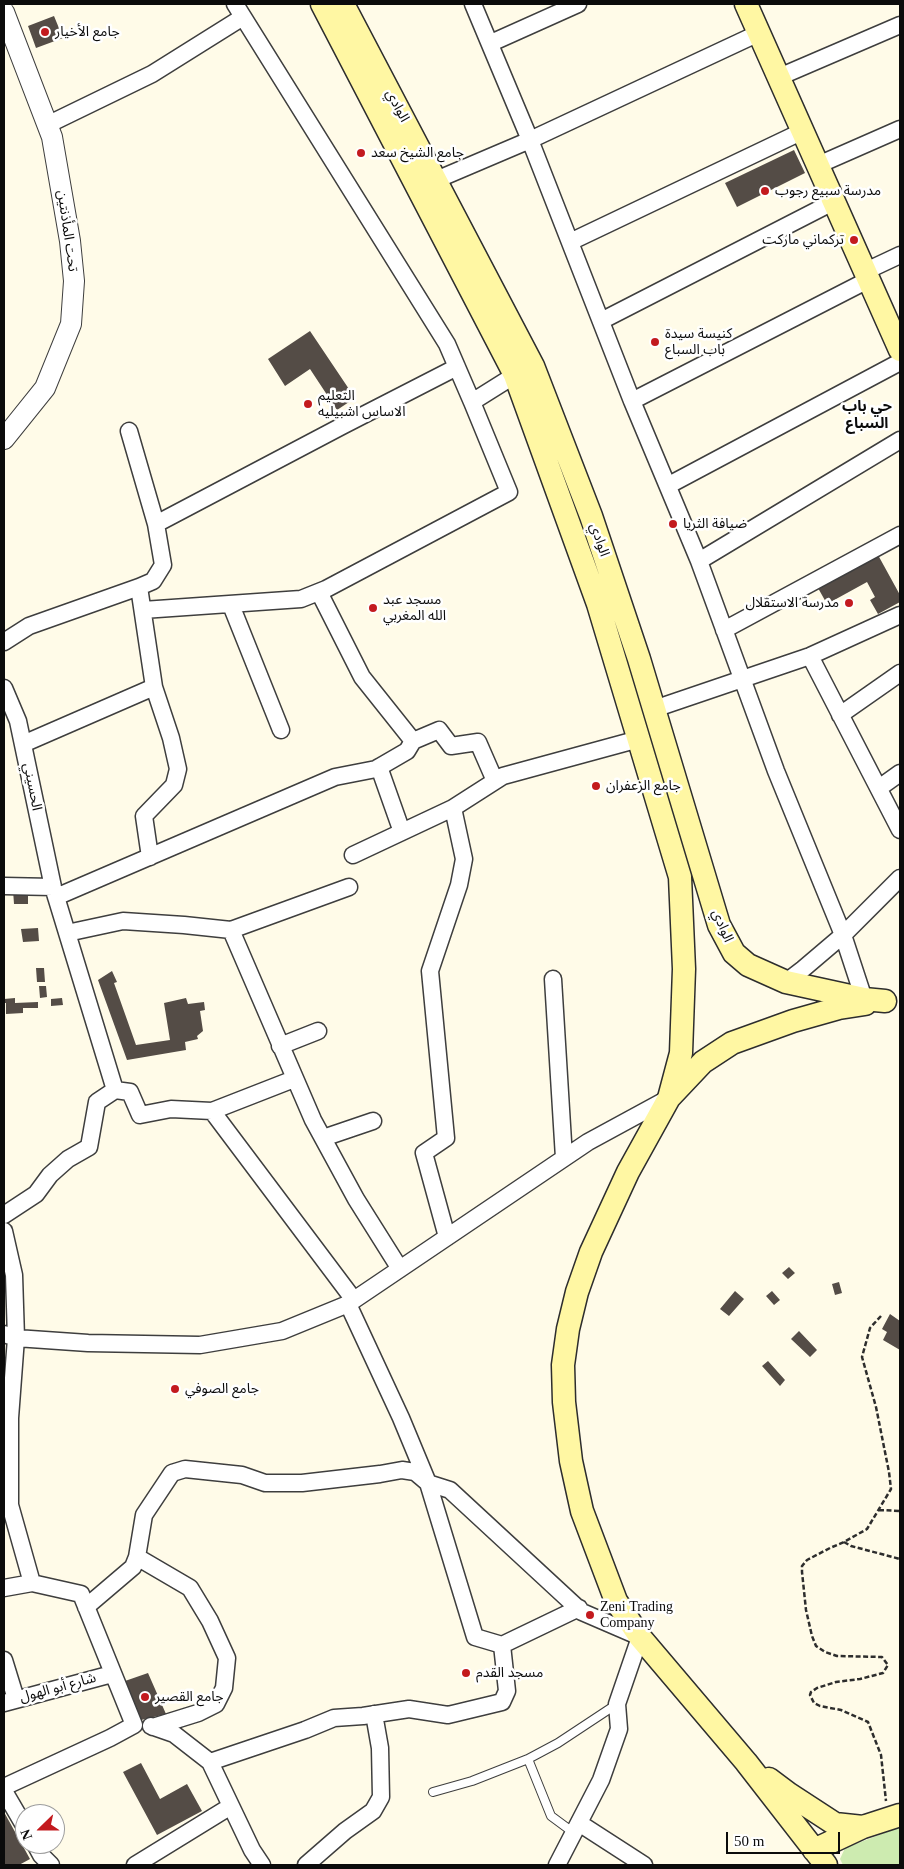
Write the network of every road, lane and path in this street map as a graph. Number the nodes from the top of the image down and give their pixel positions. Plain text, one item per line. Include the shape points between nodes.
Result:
1 (322, 4) edge
2 (343, 4) edge
3 (473, 4) edge
4 (578, 4) edge
5 (746, 4) edge
6 (239, 10) edge
7 (4, 12) edge
8 (900, 25) edge
9 (759, 33) junction
10 (491, 43) junction
11 (779, 77) junction
12 (48, 125) junction
13 (900, 129) edge
14 (803, 131) junction
15 (530, 140) junction
16 (818, 165) junction
17 (436, 180) junction
18 (835, 201) junction
19 (570, 242) junction
20 (900, 255) edge
21 (868, 275) junction
22 (601, 321) junction
23 (900, 349) edge
24 (457, 367) junction
25 (515, 376) junction
26 (632, 400) junction
27 (472, 402) junction
28 (129, 431) dead end
29 (4, 439) edge
30 (900, 440) edge
31 (669, 486) junction
32 (156, 524) junction
33 (900, 535) edge
34 (699, 560) junction
35 (139, 587) junction
36 (319, 592) junction
37 (231, 605) junction
38 (143, 610) junction
39 (900, 615) edge
40 (724, 630) junction
41 (4, 642) edge
42 (810, 656) junction
43 (900, 673) edge
44 (742, 680) junction
45 (154, 687) junction
46 (4, 688) edge
47 (654, 709) junction
48 (840, 715) junction
49 (280, 730) dead end
50 (639, 739) junction
51 (413, 740) junction
52 (23, 744) junction
53 (379, 767) junction
54 (900, 773) edge
55 (495, 781) junction
56 (879, 788) junction
57 (453, 808) junction
58 (900, 830) edge
59 (402, 832) junction
60 (354, 854) dead end
61 (150, 856) junction
62 (900, 878) edge
63 (4, 886) edge
64 (349, 887) dead end
65 (55, 892) junction
66 (231, 930) junction
67 (67, 933) junction
68 (843, 934) junction
69 (552, 979) dead end
70 (786, 982) junction
71 (887, 1000) edge
72 (318, 1031) dead end
73 (280, 1046) junction
74 (294, 1078) junction
75 (115, 1090) junction
76 (669, 1098) junction
77 (212, 1111) junction
78 (373, 1121) dead end
79 (322, 1138) junction
80 (564, 1158) junction
81 (4, 1215) edge
82 (4, 1231) edge
83 (448, 1237) junction
84 (400, 1269) junction
85 (351, 1302) junction
86 (881, 1316) dead end
87 (10, 1336) edge
88 (7, 1434) edge
89 (428, 1483) junction
90 (7, 1506) edge
91 (879, 1510) junction
92 (900, 1510) edge
93 (844, 1542) junction
94 (138, 1557) junction
95 (900, 1559) edge
96 (32, 1583) junction
97 (4, 1588) edge
98 (86, 1607) junction
99 (578, 1608) junction
100 (640, 1637) junction
101 (502, 1644) junction
102 (4, 1660) edge
103 (112, 1674) junction
104 (10, 1701) edge
105 (617, 1704) junction
106 (374, 1714) junction
107 (134, 1725) junction
108 (153, 1727) junction
109 (528, 1759) junction
110 (210, 1762) junction
111 (746, 1762) junction
112 (4, 1787) edge
113 (4, 1791) edge
114 (433, 1792) dead end
115 (231, 1806) junction
116 (893, 1809) edge
117 (15, 1810) edge
118 (862, 1827) junction
119 (577, 1828) junction
120 (40, 1854) edge
121 (816, 1860) edge
122 (51, 1865) edge
123 (135, 1865) edge
124 (262, 1865) edge
125 (306, 1865) edge
126 (557, 1865) edge
127 (644, 1865) edge

1 - 25 main road, الوادي
2 - 17 main road, الوادي
3 - 10 street
4 - 10 street
5 - 9 main road
6 - 12 street via 152,74
6 - 24 street via 448,344
7 - 12 street, تحت المأذنتين
8 - 11 street
9 - 11 main road
9 - 15 street
10 - 15 street
11 - 14 main road
12 - 29 street, تحت المأذنتين via 70,241 74,281 71,324 45,388
13 - 16 street
14 - 16 main road
14 - 19 street
15 - 17 street
15 - 19 street
16 - 18 main road
17 - 47 main road, الوادي via 533,366 591,516
18 - 21 main road
18 - 22 street
19 - 22 street
20 - 21 street
21 - 23 main road
21 - 26 street
22 - 26 street
23 - 31 street
24 - 27 street
24 - 32 street
25 - 27 street
25 - 50 main road, الوادي via 598,604
26 - 31 street
27 - 36 street via 510,492
28 - 32 street
30 - 34 street
31 - 34 street
32 - 35 street via 163,564 153,580
33 - 40 street
34 - 40 street
35 - 38 street
35 - 41 street via 30,626
36 - 37 street via 301,600
36 - 51 street via 362,677
37 - 38 street
37 - 49 street
38 - 45 street
39 - 42 street
40 - 44 street
42 - 44 street
42 - 48 street
43 - 48 street
44 - 47 street
44 - 68 street
45 - 52 street
45 - 61 street via 178,769 174,785 144,816
46 - 52 street, الحسيني via 18,721
47 - 70 main road, الوادي via 719,925 734,953 748,965
48 - 56 street
50 - 55 street via 503,776
50 - 76 main road, الوادي via 680,878 684,969 681,1052
51 - 53 street via 407,751
51 - 55 street via 440,730 451,746 478,742
52 - 65 street, الحسيني
53 - 59 street
53 - 61 street via 335,777
54 - 56 street
55 - 57 street
56 - 58 street
57 - 59 street
57 - 83 street via 464,859 459,885 430,972 446,1138 424,1153
59 - 60 street
61 - 65 street
62 - 68 street
63 - 65 street
64 - 66 street
65 - 67 street, الحسيني
66 - 67 street via 124,921
66 - 73 street
67 - 75 street, الحسيني
68 - 70 street
68 - 71 street via 857,972
69 - 80 street
70 - 71 main road, الوادي
71 - 76 main road via 838,1008 732,1044 704,1062
72 - 73 street
73 - 74 street
74 - 77 street
74 - 79 street
75 - 77 street via 130,1092 140,1115 170,1109
75 - 81 street via 97,1102 88,1147 50,1175 36,1194
76 - 80 street
76 - 100 main road via 628,1172 591,1252 577,1292 563,1365 571,1461 582,1511 616,1601
77 - 85 street
78 - 79 street
79 - 84 street
80 - 83 street
82 - 87 street via 14,1275
83 - 84 street
84 - 85 street
85 - 87 street via 282,1331 200,1345 88,1343
85 - 89 street
86 - 91 path via 870,1328 862,1357 876,1407 891,1489
87 - 88 street
88 - 90 street
89 - 94 street via 415,1472 402,1470 302,1483 265,1483 242,1475 184,1469 172,1473 144,1514
89 - 99 street via 450,1490
89 - 101 street via 475,1637
90 - 96 street
91 - 92 path
91 - 93 path via 867,1529
93 - 95 path
93 - 116 path via 815,1555 802,1566 812,1636 816,1646 825,1652 882,1657 888,1665 883,1673 836,1682 817,1688 810,1695 820,1706 841,1710 868,1722 881,1755
94 - 98 street via 133,1567
94 - 108 street via 190,1588 227,1658 224,1688 216,1704
96 - 97 street
96 - 98 street via 81,1594
98 - 103 street
99 - 100 street
99 - 101 street
100 - 105 street
100 - 111 main road
101 - 106 street via 507,1691 502,1702 448,1715 410,1709
102 - 104 street
103 - 104 street, شارع أبو الهول
103 - 107 street
105 - 109 lane via 558,1744
105 - 119 street via 619,1729 601,1780
106 - 110 street via 334,1718
106 - 125 street via 380,1748 381,1797 374,1811
107 - 108 street
107 - 112 street
108 - 110 street via 174,1734
109 - 114 lane
109 - 119 lane via 551,1816
110 - 115 street
111 - 118 main road via 834,1824
111 - 121 main road
113 - 117 street
115 - 123 street
115 - 124 street
116 - 118 main road
118 - 121 main road
119 - 126 street
119 - 127 street
120 - 122 street

